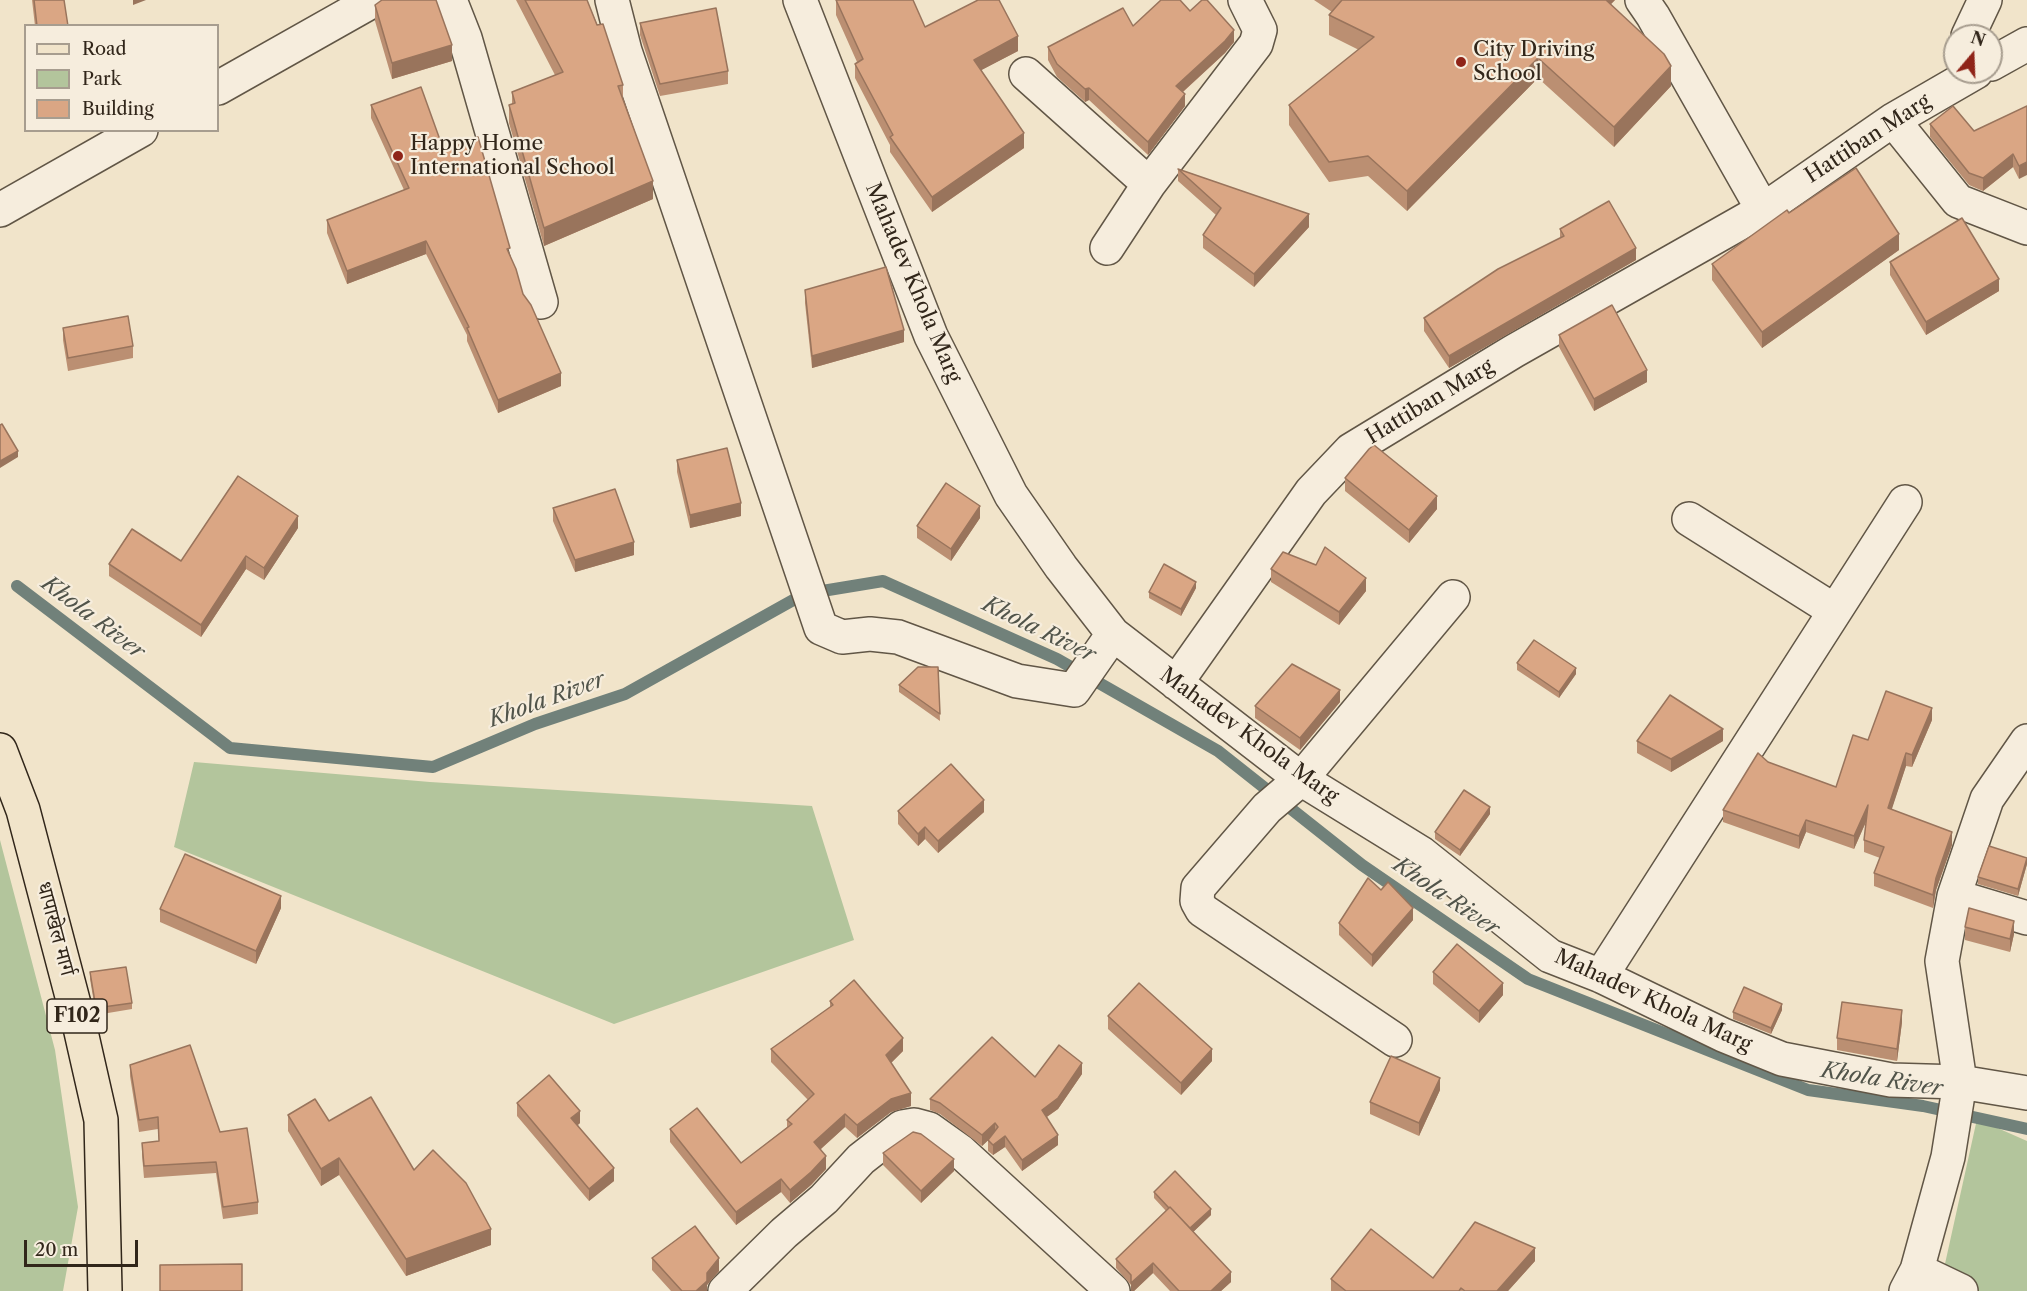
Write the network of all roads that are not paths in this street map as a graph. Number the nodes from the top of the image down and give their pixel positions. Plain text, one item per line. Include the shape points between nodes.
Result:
1 (374, 0) edge
2 (450, 0) edge
3 (612, 0) edge
4 (800, 0) edge
5 (1245, 0) edge
6 (1642, 0) edge
7 (1985, 0) edge
8 (1974, 24) edge
9 (2027, 44) edge
10 (2003, 57) edge
11 (1026, 74) dead end
12 (1943, 82) edge
13 (219, 87) edge
14 (1893, 120) junction
15 (137, 132) edge
16 (1149, 184) junction
17 (0, 210) edge
18 (1763, 210) junction
19 (2027, 228) edge
20 (1107, 248) dead end
21 (541, 302) dead end
22 (1905, 502) dead end
23 (1689, 519) dead end
24 (1453, 597) dead end
25 (1835, 611) junction
26 (1113, 634) junction
27 (1176, 683) junction
28 (2027, 741) edge
29 (0, 750) edge
30 (1285, 793) junction
31 (1954, 896) junction
32 (2027, 918) edge
33 (1601, 976) junction
34 (1395, 1040) dead end
35 (1959, 1093) junction
36 (2027, 1093) edge
37 (1911, 1281) edge
38 (105, 1291) edge
39 (725, 1291) edge
40 (1113, 1291) edge
41 (1961, 1291) edge

1 - 13 street
2 - 21 street via 465,38
3 - 26 street via 625,51 821,628 842,637 898,637 1017,681 1074,690
4 - 26 street, Mahadev Khola Marg via 936,347 1011,495
5 - 16 street via 1260,30 1256,44
6 - 18 street
7 - 8 street
9 - 10 street
11 - 16 street
12 - 14 street, Hattiban Marg
14 - 18 street, Hattiban Marg
14 - 19 street via 1959,201
15 - 17 street
16 - 20 street
18 - 27 street, Hattiban Marg via 1514,351 1351,450 1311,492
22 - 25 street
23 - 25 street
24 - 30 street
25 - 33 street
26 - 27 street, Mahadev Khola Marg
27 - 30 street, Mahadev Khola Marg
28 - 31 street via 1987,799
29 - 38 main road, धापाखेल मार्ग / F102 via 23,810 102,1120
30 - 33 street, Mahadev Khola Marg via 1421,853 1550,956
30 - 34 street via 1198,888 1197,901 1202,910
31 - 32 street
31 - 35 street via 1942,960
33 - 35 street, Mahadev Khola Marg via 1782,1059
35 - 36 street, Mahadev Khola Marg
35 - 37 street via 1948,1157
37 - 41 street
39 - 40 street via 861,1159 902,1127 914,1125 929,1130 960,1151

